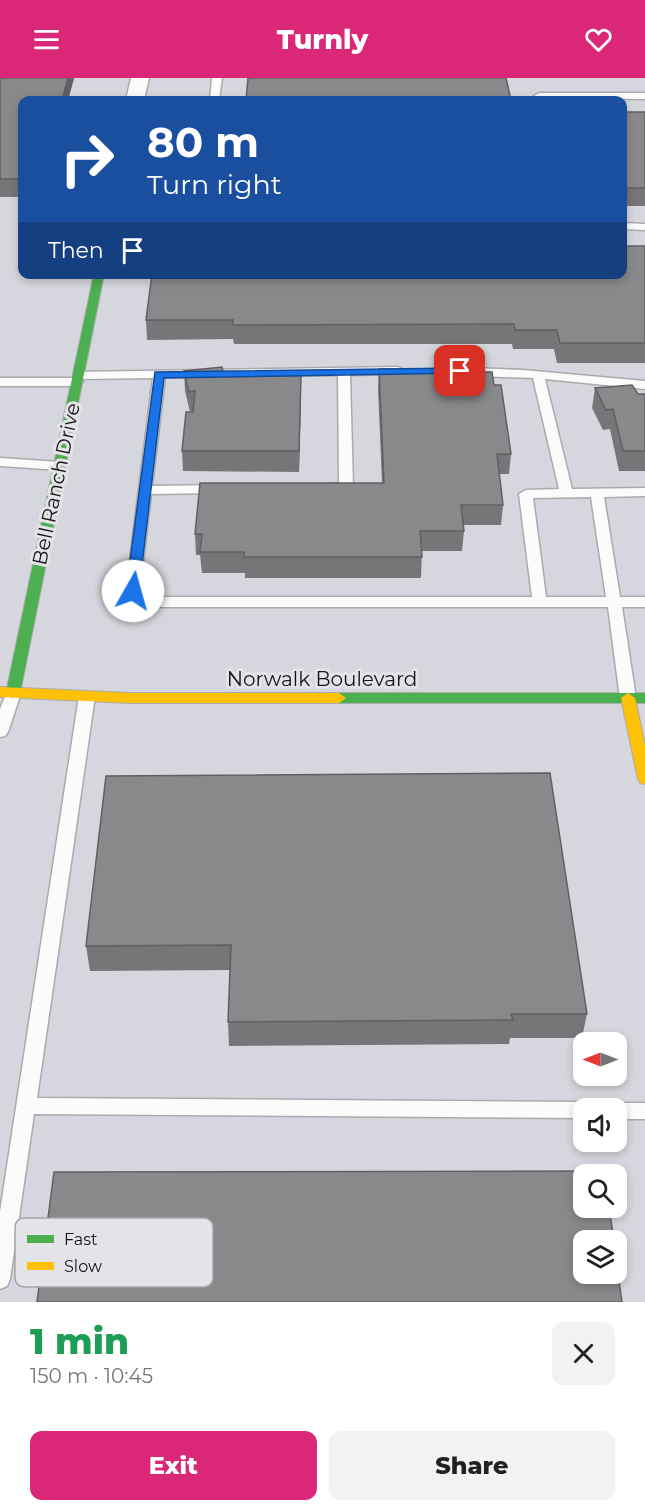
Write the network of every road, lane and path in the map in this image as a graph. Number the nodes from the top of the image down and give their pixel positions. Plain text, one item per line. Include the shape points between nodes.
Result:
1 (140, 78) edge
2 (217, 78) edge
3 (136, 96) edge
4 (215, 96) edge
5 (539, 96) dead end
6 (645, 96) edge
7 (627, 226) edge
8 (645, 226) edge
9 (98, 279) edge
10 (413, 371) edge
11 (437, 371) edge
12 (344, 372) junction
13 (159, 374) junction
14 (538, 376) junction
15 (78, 379) junction
16 (0, 382) edge
17 (645, 384) edge
18 (0, 462) edge
19 (60, 466) junction
20 (322, 487) edge
21 (228, 489) edge
22 (145, 490) junction
23 (645, 492) edge
24 (566, 493) junction
25 (597, 493) junction
26 (540, 602) junction
27 (614, 602) junction
28 (645, 602) edge
29 (6, 693) edge
30 (87, 696) junction
31 (628, 698) junction
32 (645, 698) edge
33 (0, 732) edge
34 (645, 779) edge
35 (26, 1107) junction
36 (573, 1110) edge
37 (627, 1111) edge
38 (645, 1111) edge
39 (0, 1279) edge

1 - 3 street
2 - 4 lane
5 - 6 lane
7 - 8 lane
9 - 15 street, Bell Ranch Drive
10 - 12 lane
11 - 14 lane via 483,370
12 - 13 lane
12 - 20 lane via 346,487
13 - 15 lane
13 - 22 lane
14 - 17 lane
14 - 24 lane
15 - 16 lane
15 - 19 street, Bell Ranch Drive
18 - 19 lane
19 - 29 street, Bell Ranch Drive
21 - 22 lane
22 - 26 lane via 133,591 162,602
23 - 25 lane
24 - 25 lane
24 - 26 lane via 526,494
25 - 27 lane
26 - 27 lane
27 - 28 lane
27 - 31 lane
29 - 30 street, Norwalk Boulevard
29 - 33 lane
30 - 31 street, Norwalk Boulevard
30 - 35 lane
31 - 32 street, Norwalk Boulevard
31 - 34 street
35 - 36 lane
35 - 39 lane
37 - 38 lane

